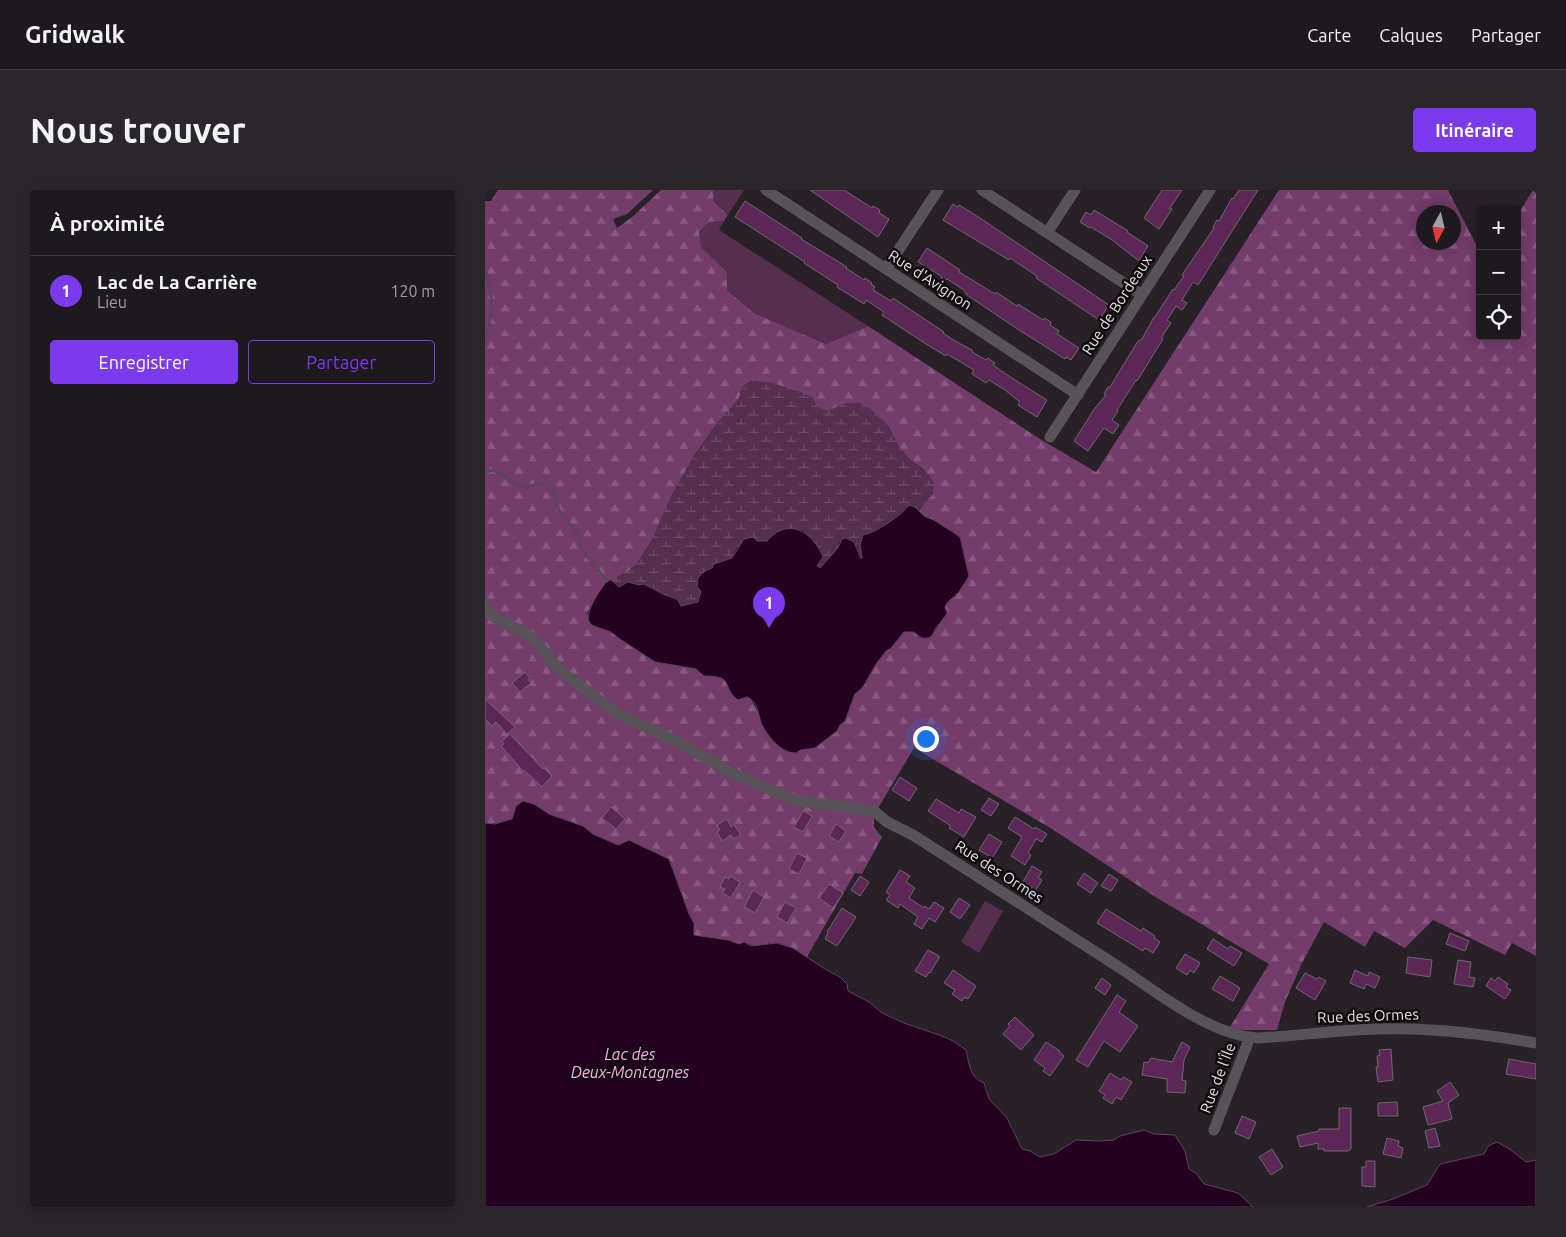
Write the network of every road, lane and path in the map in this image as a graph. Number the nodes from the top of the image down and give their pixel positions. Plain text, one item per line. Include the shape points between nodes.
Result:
1 (765, 190) edge
2 (938, 190) edge
3 (982, 190) edge
4 (1075, 190) edge
5 (1210, 190) edge
6 (1047, 233) junction
7 (886, 269) junction
8 (1142, 295) junction
9 (1078, 395) junction
10 (1051, 437) dead end
11 (485, 607) edge
12 (1250, 1037) junction
13 (1536, 1043) edge
14 (1214, 1130) dead end

1 - 7 street, Rue d'Avignon
2 - 7 street
3 - 6 street
4 - 6 street
5 - 8 street, Rue de Bordeaux
6 - 8 street
7 - 9 street, Rue d'Avignon
8 - 9 street, Rue de Bordeaux
9 - 10 street, Rue de Bordeaux
11 - 12 street, Rue des Ormes via 495,619 528,635 561,671 624,717 794,800 874,811 1177,1006 1231,1032
12 - 13 street, Rue des Ormes via 1411,1029
12 - 14 street, Rue de l'Île

